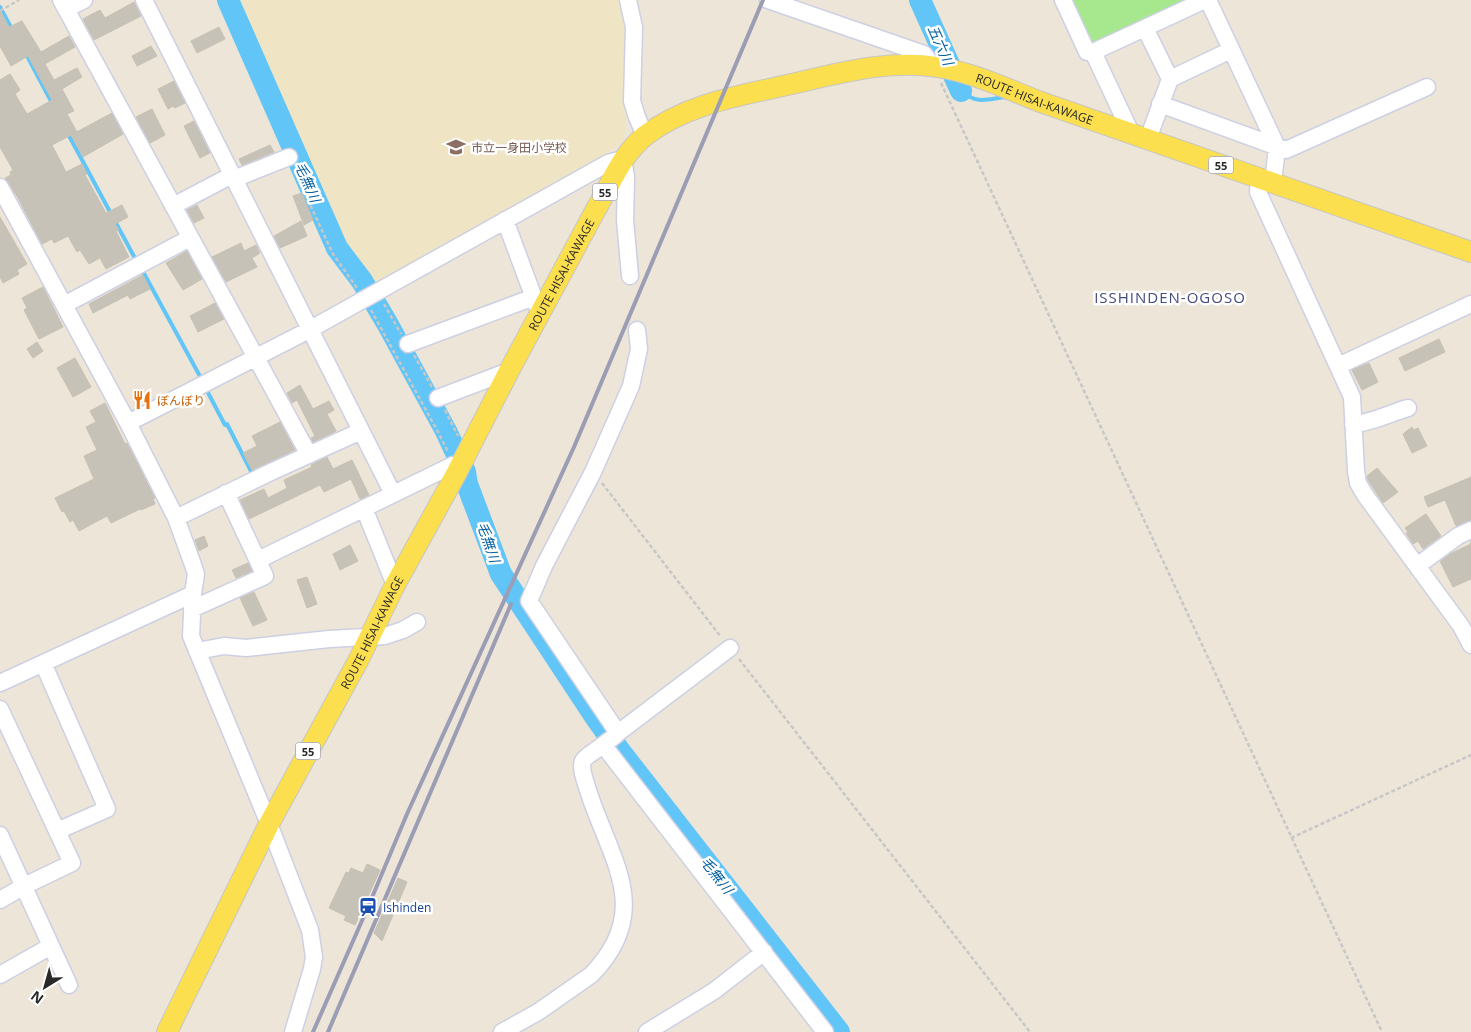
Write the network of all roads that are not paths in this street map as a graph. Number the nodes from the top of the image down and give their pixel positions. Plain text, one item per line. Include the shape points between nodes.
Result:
1 (84, 0) edge
2 (144, 0) edge
3 (628, 0) edge
4 (768, 0) edge
5 (1063, 0) edge
6 (1206, 0) edge
7 (64, 5) edge
8 (1145, 28) junction
9 (889, 42) junction
10 (1232, 50) junction
11 (1093, 52) junction
12 (887, 67) junction
13 (935, 67) junction
14 (1170, 79) junction
15 (1427, 88) dead end
16 (1160, 104) junction
17 (645, 136) junction
18 (1140, 136) junction
19 (1277, 147) junction
20 (289, 157) dead end
21 (623, 159) junction
22 (233, 177) junction
23 (1262, 184) junction
24 (0, 187) edge
25 (173, 206) junction
26 (505, 220) junction
27 (190, 238) junction
28 (1471, 252) edge
29 (630, 276) dead end
30 (1471, 304) edge
31 (64, 305) junction
32 (537, 306) junction
33 (310, 330) junction
34 (638, 330) dead end
35 (408, 344) road end
36 (256, 359) junction
37 (1338, 366) junction
38 (509, 371) junction
39 (438, 398) road end
40 (1408, 408) dead end
41 (128, 423) junction
42 (1353, 424) junction
43 (361, 431) junction
44 (309, 455) junction
45 (456, 474) junction
46 (226, 493) junction
47 (393, 494) junction
48 (364, 508) junction
49 (176, 518) junction
50 (1471, 530) edge
51 (258, 560) junction
52 (1417, 566) junction
53 (396, 584) junction
54 (192, 602) junction
55 (417, 622) dead end
56 (369, 637) junction
57 (1471, 645) edge
58 (730, 648) road end
59 (197, 650) junction
60 (43, 663) junction
61 (0, 683) edge
62 (0, 709) edge
63 (611, 739) junction
64 (269, 824) junction
65 (57, 831) junction
66 (0, 835) edge
67 (24, 886) junction
68 (0, 900) edge
69 (51, 946) junction
70 (764, 952) junction
71 (0, 975) edge
72 (69, 985) dead end
73 (167, 1032) edge
74 (293, 1032) edge
75 (502, 1032) edge
76 (647, 1032) edge
77 (826, 1032) edge

1 - 7 street
2 - 22 street
3 - 17 street via 634,27 632,101
4 - 9 street
5 - 11 street via 1087,52
6 - 8 street
6 - 10 street
7 - 25 street
8 - 11 street
8 - 14 street
9 - 12 street
9 - 13 street via 924,54
10 - 14 street
10 - 19 street
11 - 18 street
12 - 13 main road, ROUTE HISAI-KAWAGE / 55
12 - 17 main road, ROUTE HISAI-KAWAGE / 55 via 860,68 721,100 698,107
13 - 18 main road, ROUTE HISAI-KAWAGE / 55 via 972,76
14 - 16 street
15 - 19 street via 1286,150
16 - 18 street
16 - 19 street
17 - 21 main road, ROUTE HISAI-KAWAGE / 55
18 - 23 main road, ROUTE HISAI-KAWAGE / 55
19 - 23 street
20 - 22 street
21 - 26 street via 608,162
21 - 29 street
21 - 32 main road, ROUTE HISAI-KAWAGE / 55
22 - 25 street
22 - 33 street
23 - 28 main road, ROUTE HISAI-KAWAGE / 55
23 - 37 street
24 - 31 street
25 - 27 street
26 - 32 street
26 - 33 street
27 - 31 street
27 - 36 street
30 - 37 street
31 - 41 street
32 - 35 street
32 - 38 main road, ROUTE HISAI-KAWAGE / 55
33 - 36 street
33 - 43 street
34 - 63 street via 639,349 631,386 593,472 528,601
36 - 41 street
36 - 44 street
37 - 42 street via 1352,397
38 - 39 street
38 - 45 main road, ROUTE HISAI-KAWAGE / 55
40 - 42 street via 1367,423
41 - 49 street
42 - 52 street via 1358,483
43 - 44 street
43 - 47 street
44 - 46 street
45 - 47 street via 453,465
45 - 53 main road, ROUTE HISAI-KAWAGE / 55
46 - 49 street
46 - 51 street
47 - 48 street
48 - 51 street
48 - 53 street
49 - 54 street via 196,574
50 - 52 street
51 - 54 street via 265,576
52 - 57 street
53 - 56 main road, ROUTE HISAI-KAWAGE / 55
54 - 59 street via 191,636
54 - 60 street
55 - 56 street via 397,633
56 - 59 street
56 - 64 main road, ROUTE HISAI-KAWAGE / 55
58 - 63 street
59 - 64 street
60 - 61 street
60 - 65 street via 107,809
62 - 65 street
63 - 70 street
63 - 75 street via 582,762 592,802 622,880 624,906 618,934 591,975 538,1012
64 - 73 main road, ROUTE HISAI-KAWAGE / 55
64 - 74 street via 310,930 314,957
65 - 67 street via 72,863
66 - 67 street
67 - 68 street
67 - 69 street
69 - 71 street
69 - 72 street
70 - 76 street via 714,991
70 - 77 street

